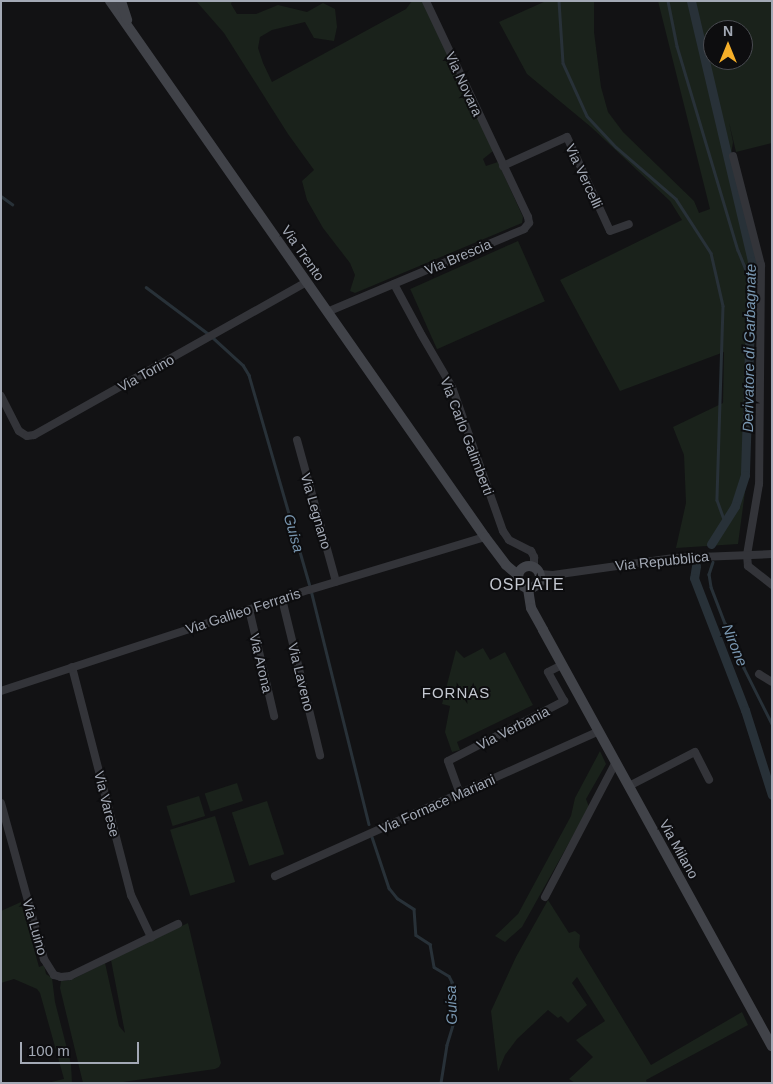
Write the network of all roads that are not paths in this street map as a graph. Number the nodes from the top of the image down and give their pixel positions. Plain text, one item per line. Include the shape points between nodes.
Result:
1 (110, 1) edge
2 (121, 1) edge
3 (426, 1) edge
4 (130, 30) junction
5 (733, 156) dead end
6 (503, 166) junction
7 (629, 224) dead end
8 (307, 282) junction
9 (394, 284) junction
10 (327, 312) junction
11 (1, 396) edge
12 (297, 440) dead end
13 (474, 519) junction
14 (485, 537) junction
15 (772, 554) edge
16 (747, 555) junction
17 (520, 572) junction
18 (535, 580) junction
19 (336, 582) junction
20 (772, 585) edge
21 (282, 599) junction
22 (249, 609) junction
23 (562, 665) junction
24 (72, 667) junction
25 (759, 674) dead end
26 (772, 682) edge
27 (2, 690) edge
28 (274, 716) dead end
29 (599, 731) junction
30 (320, 755) dead end
31 (616, 762) junction
32 (709, 780) dead end
33 (629, 786) junction
34 (460, 794) junction
35 (1, 803) edge
36 (275, 876) dead end
37 (546, 897) dead end
38 (178, 924) dead end
39 (151, 937) junction
40 (772, 1046) edge

1 - 4 street, Via Trento
2 - 4 street
3 - 6 street, Via Novara
4 - 8 street, Via Trento
5 - 16 street via 761,265 758,484
6 - 7 street, Via Vercelli via 567,137 610,231
6 - 9 street, Via Brescia via 528,217 527,226
8 - 10 street, Via Trento
8 - 11 street, Via Torino via 30,436 19,431
9 - 10 street, Via Brescia
9 - 18 street, Via Carlo Galimberti via 452,388 500,523 509,540 531,551 534,557
10 - 13 street, Via Trento
12 - 19 street, Via Legnano
13 - 14 street
13 - 17 street
14 - 17 street via 506,564
14 - 19 street, Via Galileo Ferraris
15 - 16 street, Via Repubblica
16 - 18 street, Via Repubblica via 655,560
16 - 20 street via 748,566
17 - 18 street
17 - 18 street via 520,584
18 - 23 street, Via Milano via 535,601
19 - 21 street, Via Galileo Ferraris
21 - 22 street, Via Galileo Ferraris
21 - 30 street, Via Laveno
22 - 24 street, Via Galileo Ferraris
22 - 28 street, Via Arona
23 - 29 street, Via Milano
23 - 34 street, Via Verbania via 548,672 564,701 448,761
24 - 27 street, Via Galileo Ferraris
24 - 39 street, Via Varese via 131,895
25 - 26 street
29 - 31 street, Via Milano
29 - 34 street, Via Fornace Mariani
31 - 33 street, Via Milano
31 - 37 street
32 - 33 street via 695,752
33 - 40 street, Via Milano
34 - 36 street, Via Fornace Mariani
35 - 39 street, Via Luino via 44,959 54,975 70,976
38 - 39 street, Via Luino

